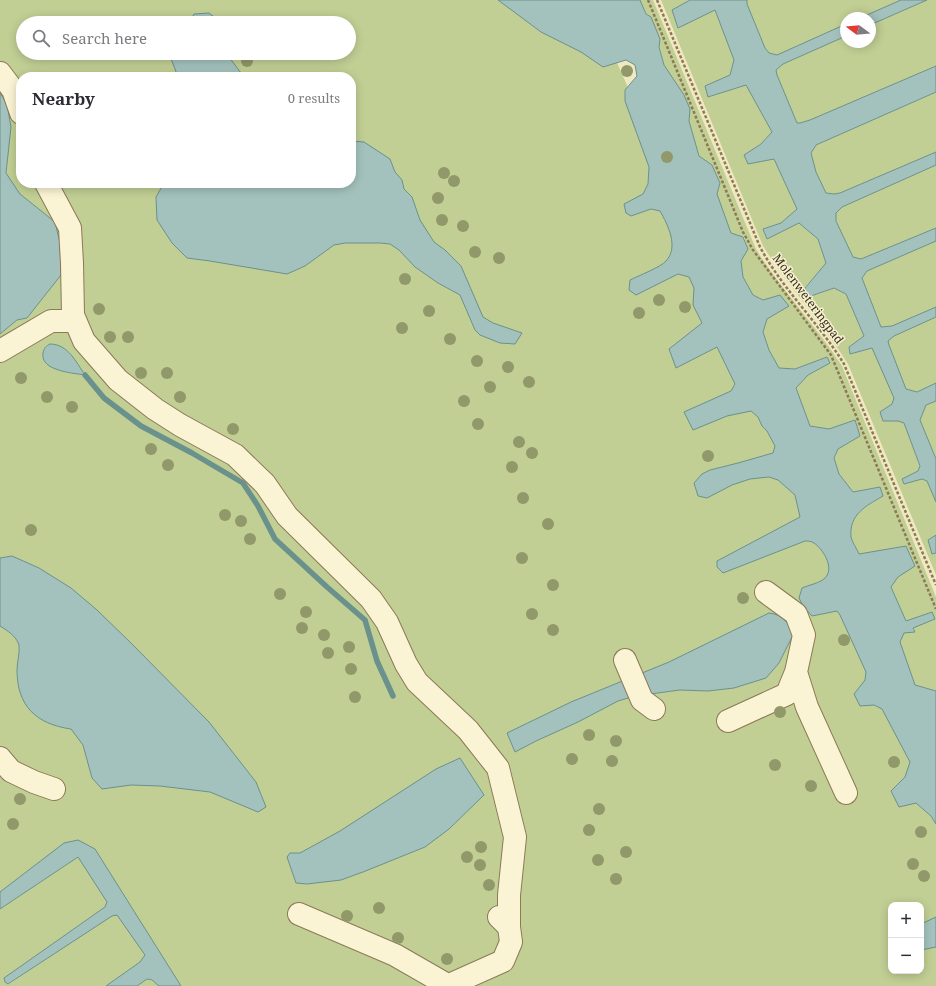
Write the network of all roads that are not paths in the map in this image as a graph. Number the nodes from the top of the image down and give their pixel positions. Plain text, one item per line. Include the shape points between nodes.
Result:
1 (0, 73) edge
2 (16, 99) edge
3 (49, 188) edge
4 (76, 321) junction
5 (0, 351) edge
6 (766, 592) dead end
7 (626, 660) dead end
8 (796, 672) junction
9 (654, 709) dead end
10 (728, 721) dead end
11 (0, 758) edge
12 (54, 789) dead end
13 (846, 793) dead end
14 (299, 914) dead end
15 (448, 986) edge

1 - 2 lane via 13,90
3 - 4 lane via 70,228 73,315
4 - 5 lane via 51,321
4 - 15 lane via 84,341 118,380 155,409 235,455 265,484 287,516 371,599 387,622 417,682 468,730 498,768 514,838 509,895 503,920 511,942 503,961
6 - 8 lane via 796,614 804,635
7 - 9 lane via 642,700
8 - 10 lane via 787,694
8 - 13 lane via 807,707
11 - 12 lane via 11,771
14 - 15 lane via 395,955

